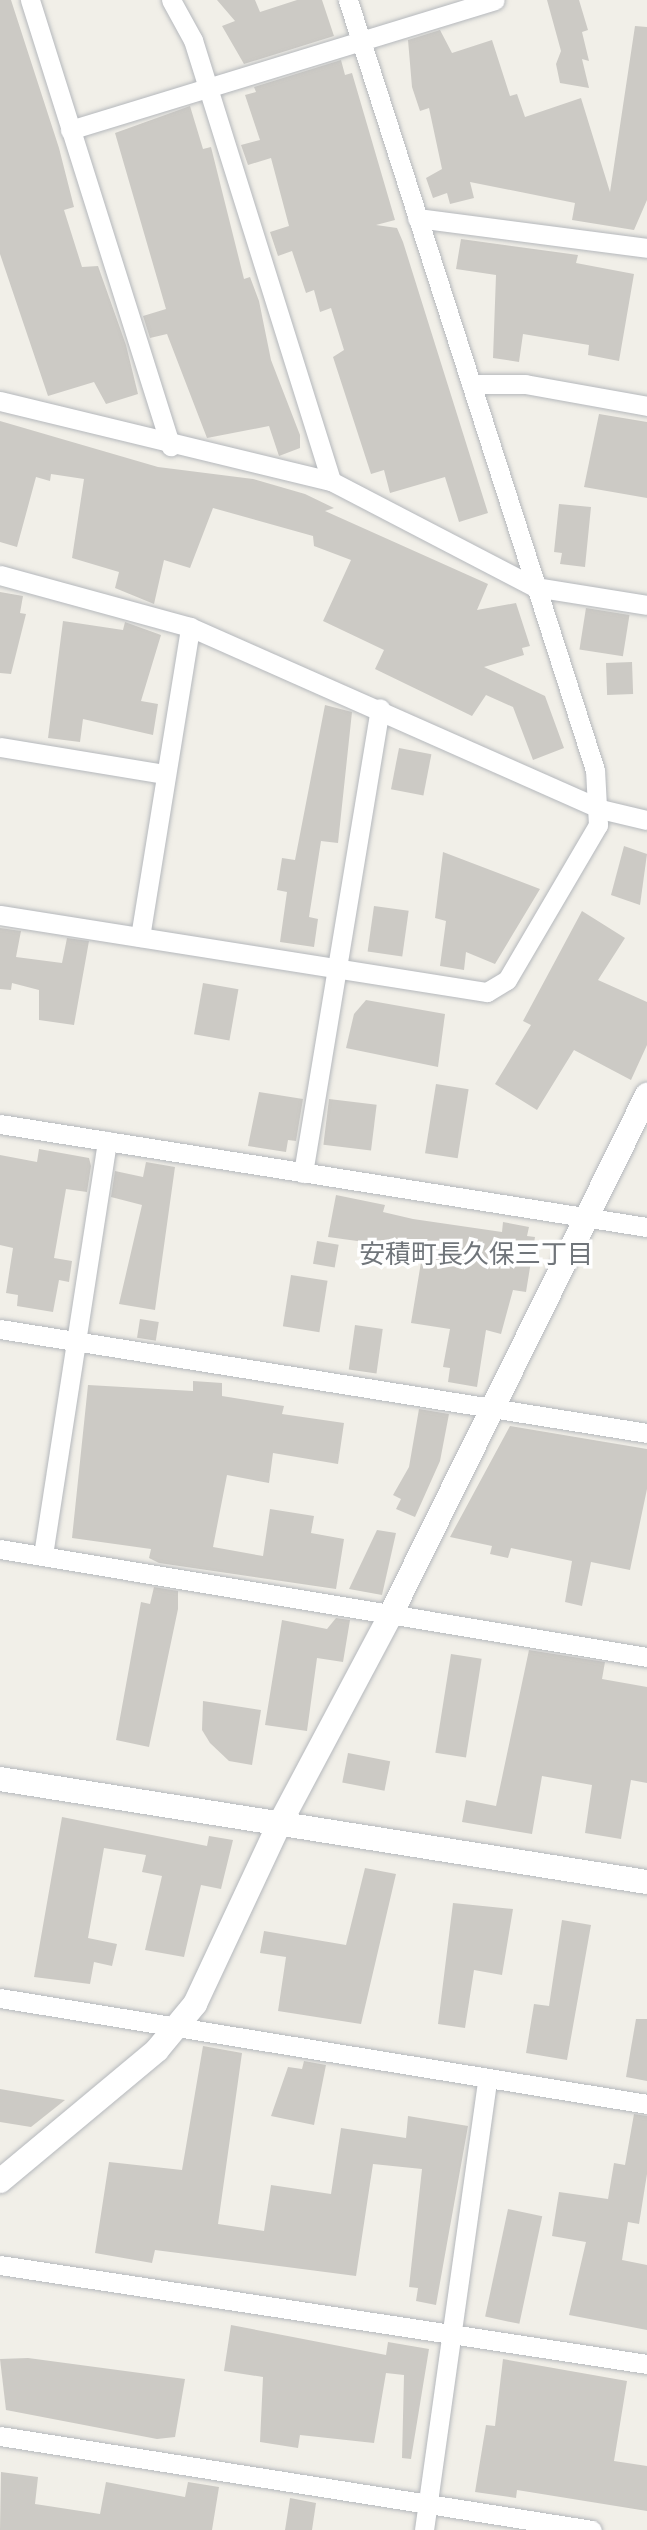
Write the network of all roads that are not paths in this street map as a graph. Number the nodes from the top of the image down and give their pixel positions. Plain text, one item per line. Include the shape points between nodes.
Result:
1 (30, 0) edge
2 (172, 0) edge
3 (348, 0) edge
4 (495, 0) edge
5 (361, 43) junction
6 (209, 87) junction
7 (70, 130) junction
8 (417, 218) junction
9 (647, 248) edge
10 (471, 384) junction
11 (2, 396) edge
12 (647, 406) edge
13 (171, 446) junction
14 (331, 481) junction
15 (0, 575) edge
16 (535, 587) junction
17 (647, 605) edge
18 (190, 627) junction
19 (380, 708) junction
20 (0, 747) edge
21 (165, 774) junction
22 (600, 809) junction
23 (647, 820) edge
24 (0, 915) edge
25 (139, 937) junction
26 (335, 970) junction
27 (647, 1095) edge
28 (0, 1124) edge
29 (107, 1141) junction
30 (303, 1172) junction
31 (587, 1216) junction
32 (647, 1227) edge
33 (0, 1329) edge
34 (74, 1342) junction
35 (492, 1407) junction
36 (647, 1433) edge
37 (0, 1549) edge
38 (43, 1555) junction
39 (391, 1614) junction
40 (647, 1657) edge
41 (0, 1779) edge
42 (279, 1825) junction
43 (647, 1882) edge
44 (0, 1998) edge
45 (178, 2027) junction
46 (487, 2080) junction
47 (647, 2104) edge
48 (0, 2181) edge
49 (0, 2265) edge
50 (449, 2330) junction
51 (647, 2364) edge
52 (0, 2436) edge
53 (424, 2503) junction
54 (424, 2530) edge
55 (592, 2530) edge

1 - 7 street
2 - 6 street
3 - 5 street
4 - 5 street
5 - 6 street
5 - 8 street
6 - 7 street
6 - 14 street
7 - 13 street
8 - 9 street
8 - 10 street
10 - 12 street via 525,384
10 - 16 street
11 - 13 street
13 - 14 street
14 - 16 street
15 - 18 street
16 - 17 street
16 - 22 street via 595,770
18 - 19 street
18 - 21 street
19 - 22 street
19 - 26 street
20 - 21 street
21 - 25 street
22 - 23 street
22 - 26 street via 591,839 498,988 481,992
24 - 25 street
25 - 26 street
26 - 30 street
27 - 31 street
28 - 29 street
29 - 30 street
29 - 34 street
30 - 31 street
31 - 32 street
31 - 35 street
33 - 34 street
34 - 35 street
34 - 38 street
35 - 36 street
35 - 39 street
37 - 38 street
38 - 39 street
39 - 40 street
39 - 42 street
41 - 42 street
42 - 43 street
42 - 45 street via 206,1985
44 - 45 street
45 - 46 street
45 - 48 street
46 - 47 street
46 - 50 street
49 - 50 street
50 - 51 street
50 - 53 street
52 - 53 street
53 - 54 street
53 - 55 street

